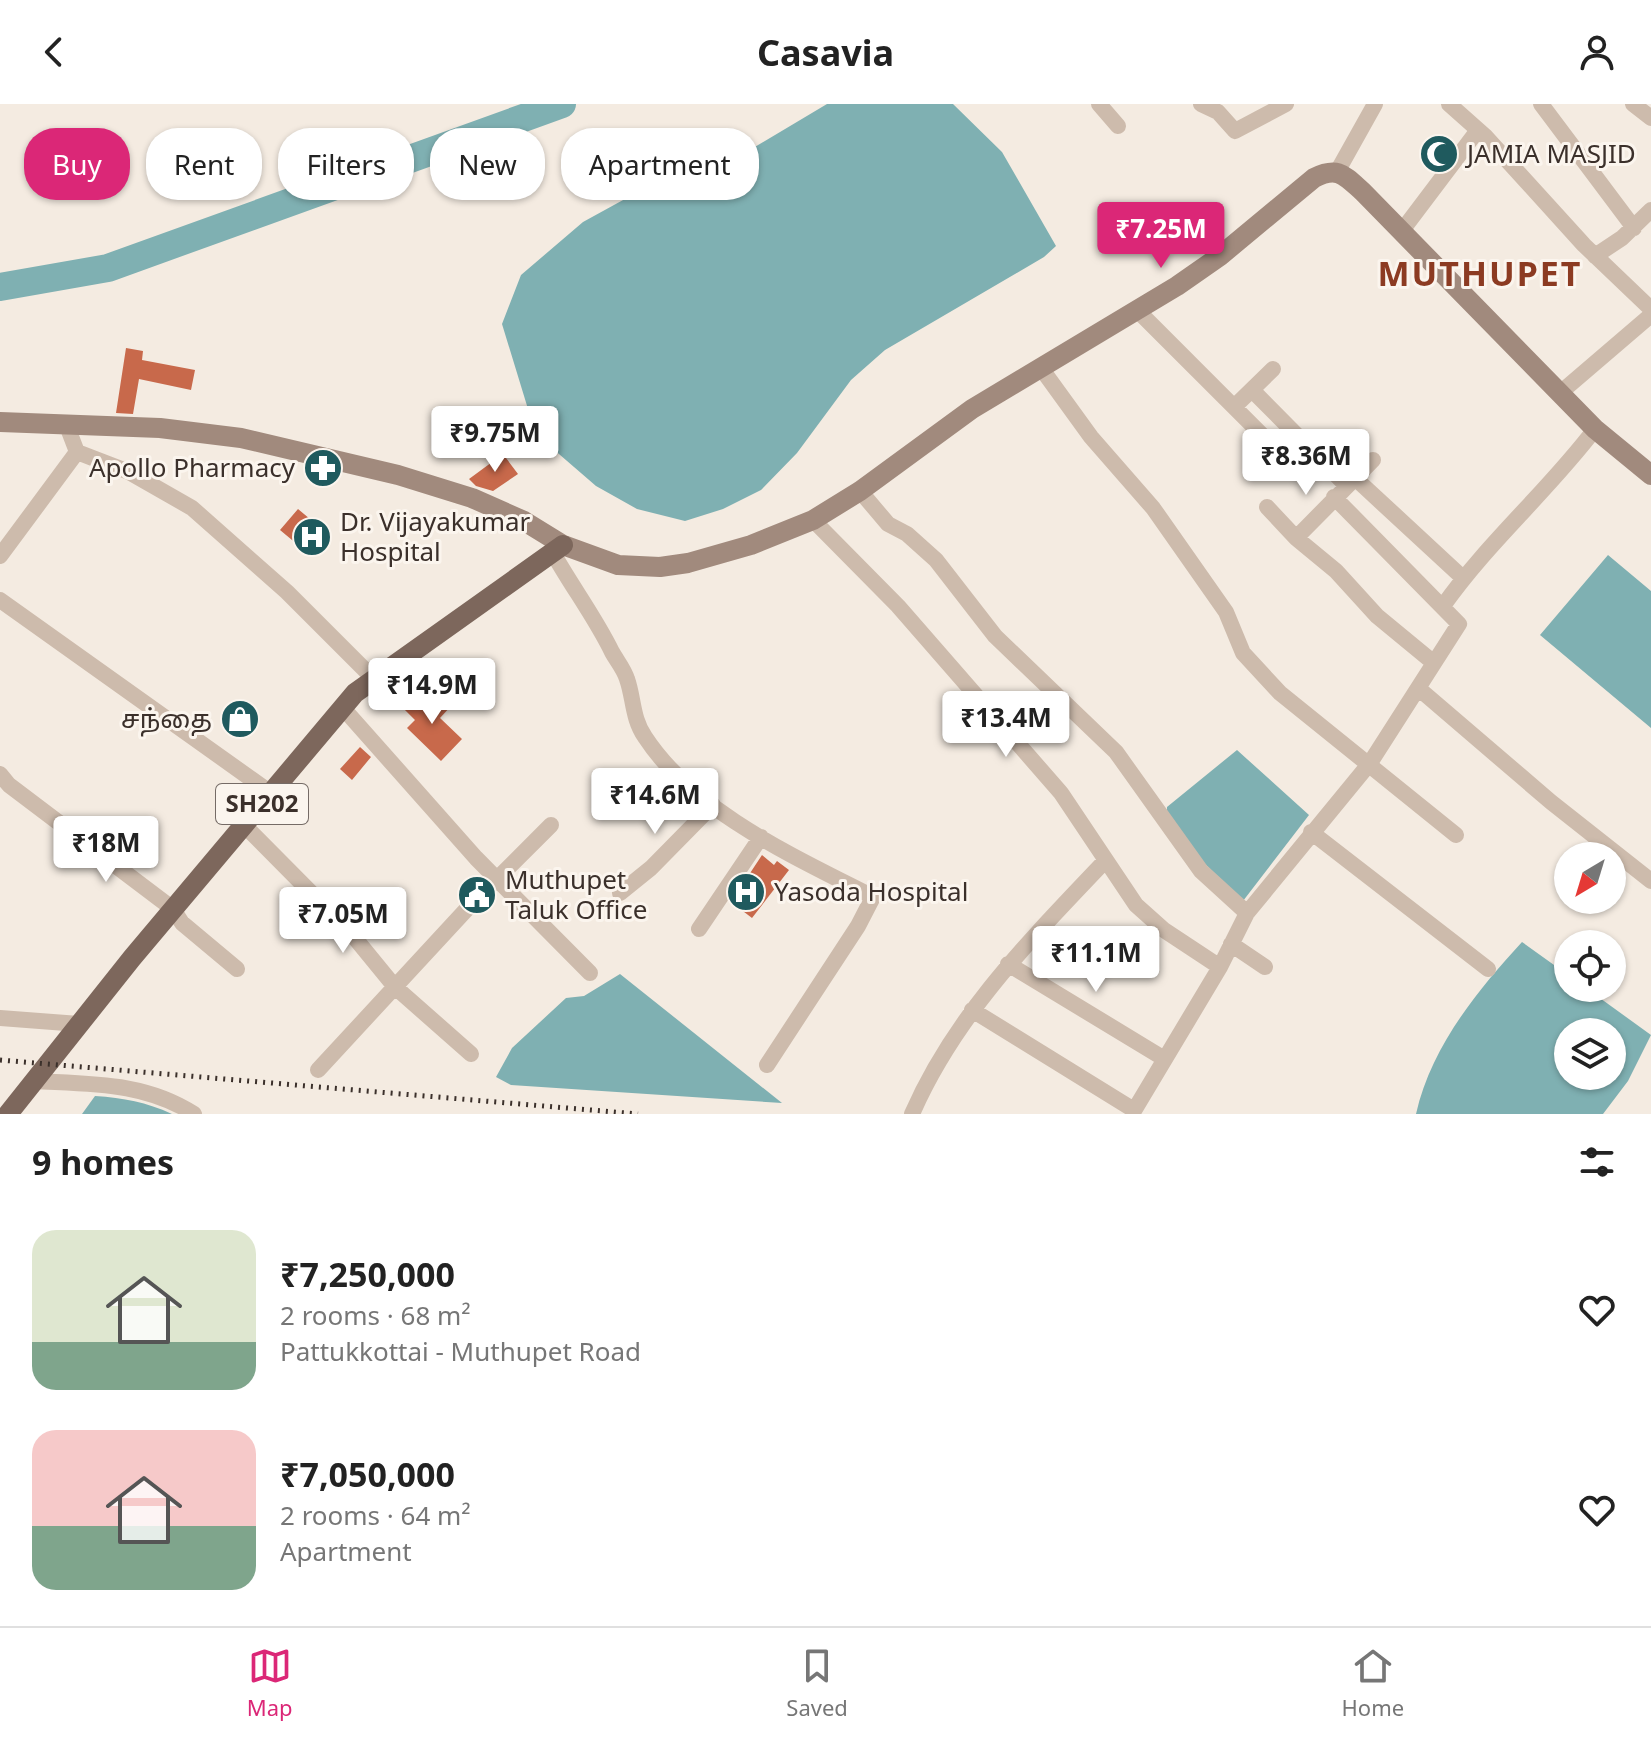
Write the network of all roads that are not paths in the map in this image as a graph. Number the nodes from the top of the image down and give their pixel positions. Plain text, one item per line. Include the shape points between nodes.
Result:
1 (1201, 104) edge
2 (1286, 104) edge
3 (1375, 104) edge
4 (1449, 104) edge
5 (1541, 104) edge
6 (1633, 104) edge
7 (1102, 105) edge
8 (1651, 118) edge
9 (1118, 126) dead end
10 (1478, 130) junction
11 (1337, 172) junction
12 (1651, 210) edge
13 (1634, 228) junction
14 (1401, 232) junction
15 (1595, 256) junction
16 (1651, 309) edge
17 (1137, 310) junction
18 (1651, 315) edge
19 (1041, 368) junction
20 (1273, 369) dead end
21 (1252, 390) junction
22 (1560, 393) junction
23 (1234, 407) junction
24 (0, 422) edge
25 (67, 426) junction
26 (1595, 429) junction
27 (1278, 451) dead end
28 (77, 452) junction
29 (1373, 460) dead end
30 (1651, 475) edge
31 (1345, 487) junction
32 (860, 491) junction
33 (1267, 507) dead end
34 (813, 520) junction
35 (1296, 538) junction
36 (558, 549) junction
37 (0, 556) edge
38 (1463, 578) junction
39 (0, 600) edge
40 (1443, 606) junction
41 (1434, 663) junction
42 (374, 679) junction
43 (1418, 688) junction
44 (343, 708) junction
45 (1370, 763) junction
46 (0, 774) edge
47 (271, 793) junction
48 (713, 805) junction
49 (244, 825) junction
50 (551, 825) dead end
51 (1311, 832) junction
52 (1456, 835) dead end
53 (761, 837) junction
54 (1104, 862) junction
55 (497, 879) junction
56 (1651, 881) edge
57 (620, 893) dead end
58 (173, 909) junction
59 (1247, 913) junction
60 (699, 929) dead end
61 (1231, 944) junction
62 (1008, 964) junction
63 (1220, 967) junction
64 (1265, 967) dead end
65 (237, 969) dead end
66 (1488, 969) dead end
67 (590, 973) dead end
68 (395, 987) junction
69 (972, 1010) junction
70 (0, 1018) edge
71 (79, 1024) junction
72 (471, 1054) dead end
73 (1163, 1058) junction
74 (767, 1065) dead end
75 (318, 1070) dead end
76 (34, 1081) junction
77 (1133, 1112) edge
78 (8, 1114) edge
79 (194, 1114) edge
80 (912, 1114) edge

1 - 2 street via 1218,112 1235,131
3 - 11 street
4 - 10 street
5 - 13 street
6 - 8 street
7 - 9 street
10 - 14 street
10 - 15 street
11 - 14 main road
11 - 17 main road via 1314,178 1220,256
12 - 13 street
13 - 15 street
14 - 22 main road
15 - 16 street
17 - 19 main road
17 - 23 street
18 - 22 street
19 - 32 main road via 972,409
19 - 45 street via 1091,437 1153,508 1226,612 1243,653 1280,693
20 - 21 street
21 - 23 street
21 - 31 street
22 - 26 main road
23 - 27 street
24 - 25 main road
25 - 28 street
25 - 36 main road via 160,428 306,452 472,498 524,521
26 - 30 main road
26 - 38 street
28 - 37 street
28 - 42 street via 129,472 192,508
29 - 31 street
31 - 35 street
31 - 38 street
31 - 40 street
32 - 34 main road
32 - 59 street via 888,524 936,560 995,636 1116,752 1201,871
33 - 35 street
34 - 36 main road via 751,545 660,567 618,565
34 - 54 street via 898,606 1061,793
35 - 41 street
36 - 42 main road, SH202
36 - 48 street via 569,582 627,678 634,717 646,738
38 - 40 street
39 - 47 street
40 - 41 street via 1459,624
41 - 43 street
42 - 44 main road, SH202
43 - 45 street
43 - 56 street
44 - 47 main road, SH202
44 - 55 street
45 - 51 street
45 - 52 street
46 - 58 street
47 - 49 main road, SH202
48 - 53 street
48 - 57 street
49 - 58 main road, SH202
49 - 68 street via 350,932
50 - 55 street
51 - 59 street
51 - 66 street
53 - 60 street
53 - 74 street via 873,897
54 - 62 street
54 - 63 street via 1136,905
55 - 67 street
55 - 68 street
58 - 65 street via 182,923
58 - 71 main road, SH202
59 - 61 street
61 - 63 street
61 - 64 street
62 - 69 street
62 - 73 street
63 - 73 street
68 - 72 street
68 - 75 street
69 - 77 street
69 - 80 street
70 - 71 street
71 - 76 main road, SH202
73 - 77 street
76 - 78 main road, SH202
76 - 79 street via 134,1088

